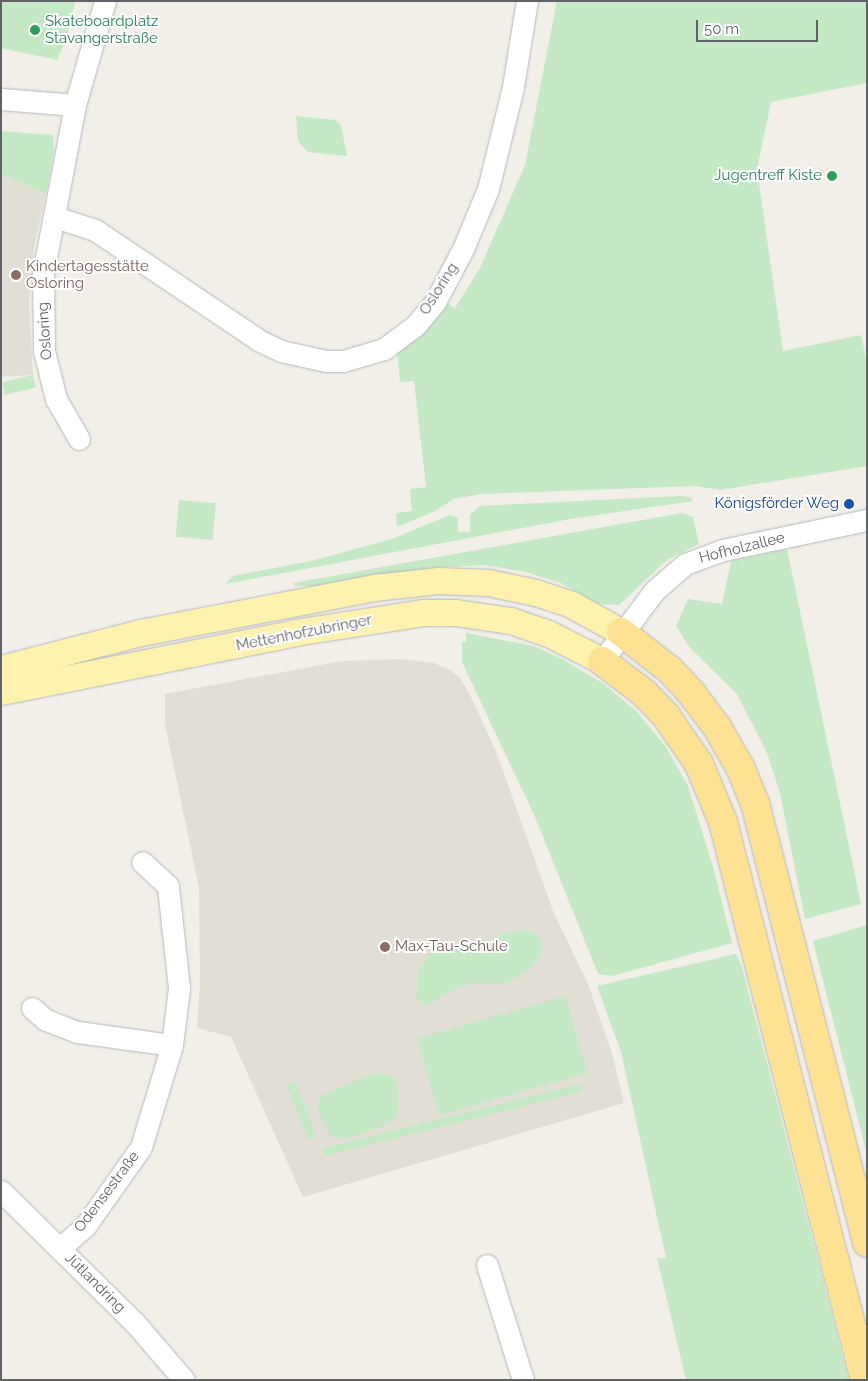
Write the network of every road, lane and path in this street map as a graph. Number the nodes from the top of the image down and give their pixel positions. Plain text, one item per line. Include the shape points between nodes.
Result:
1 (106, 1) edge
2 (527, 1) edge
3 (1, 99) edge
4 (75, 105) junction
5 (55, 217) junction
6 (79, 439) dead end
7 (867, 520) edge
8 (621, 632) junction
9 (1, 658) edge
10 (602, 661) junction
11 (1, 669) edge
12 (40, 673) junction
13 (1, 692) edge
14 (1, 705) edge
15 (142, 862) dead end
16 (32, 1008) dead end
17 (172, 1045) junction
18 (1, 1191) edge
19 (867, 1243) edge
20 (60, 1248) junction
21 (487, 1265) dead end
22 (184, 1380) edge
23 (523, 1380) edge
24 (864, 1380) edge

1 - 4 street, Osloring
2 - 5 street, Osloring via 513,88 488,189 440,294 415,326 384,349 344,361 326,361 281,351 260,341 95,230
3 - 4 street
4 - 5 street, Osloring
5 - 6 street, Osloring via 43,273 44,351 53,393
7 - 8 street, Hofholzallee via 698,558 669,577
8 - 10 street, Hofholzallee
8 - 12 main road, Mettenhofzubringer via 572,605 536,593 489,584 430,582 374,588 141,633
8 - 19 highway via 665,665 692,694 722,735 755,803
9 - 12 main road
10 - 12 main road, Mettenhofzubringer via 549,634 511,621 456,613 424,613
10 - 24 highway via 644,693 666,716 699,764 723,822
11 - 12 main road
12 - 13 main road, Mettenhofzubringer
12 - 14 main road
15 - 17 street, Odensestraße via 168,886 179,988
16 - 17 street via 46,1020 78,1032
17 - 20 street, Odensestraße via 141,1146 86,1225
18 - 20 street, Jütlandring
20 - 22 street, Jütlandring via 135,1323
21 - 23 street

